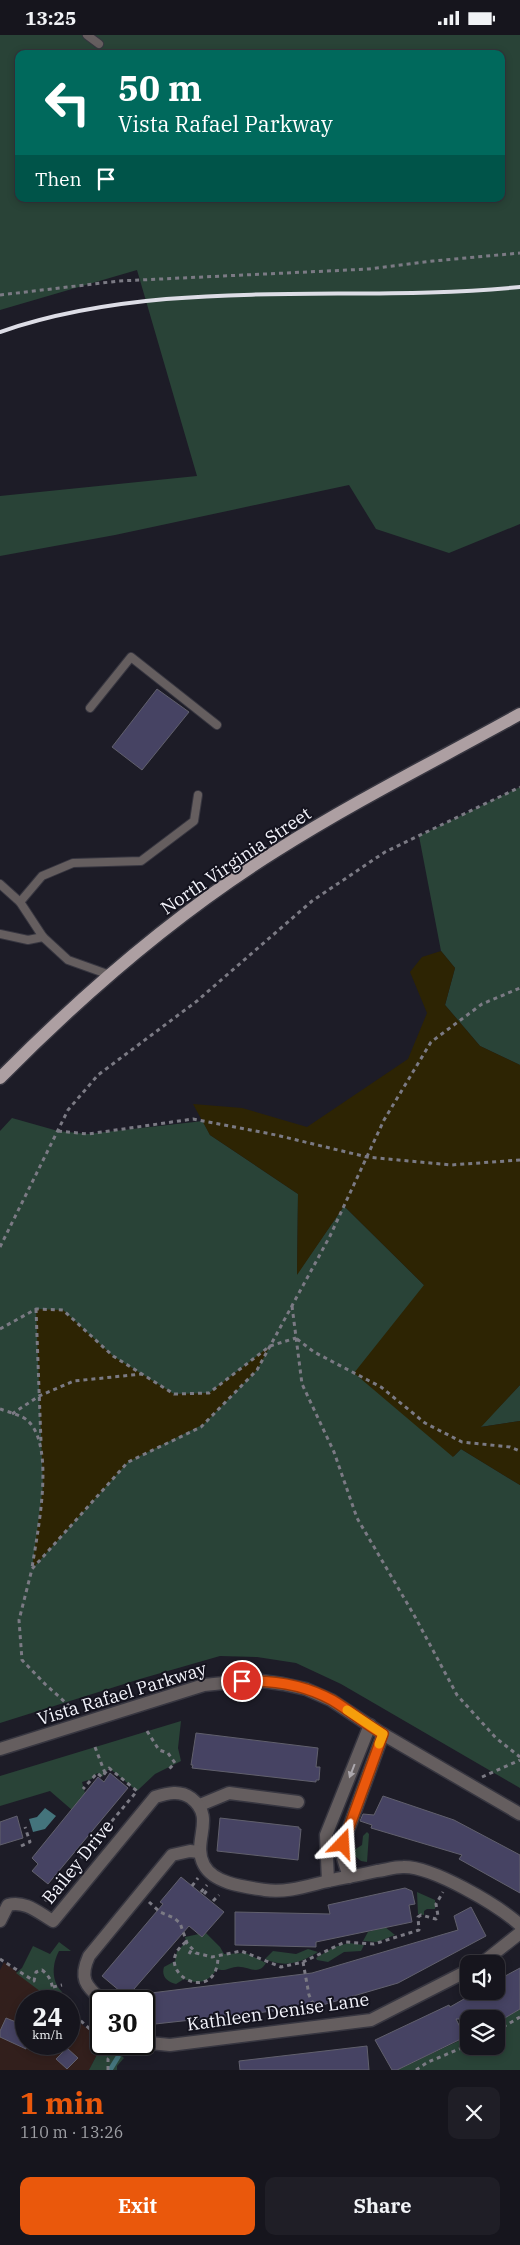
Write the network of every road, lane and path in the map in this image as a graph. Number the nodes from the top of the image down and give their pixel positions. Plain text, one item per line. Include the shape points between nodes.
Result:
1 (87, 35) edge
2 (99, 44) dead end
3 (520, 253) edge
4 (0, 295) edge
5 (90, 708) dead end
6 (520, 714) edge
7 (216, 725) dead end
8 (520, 787) edge
9 (198, 795) dead end
10 (0, 884) edge
11 (20, 902) junction
12 (0, 934) edge
13 (43, 937) junction
14 (110, 975) junction
15 (520, 988) edge
16 (0, 1078) edge
17 (58, 1131) junction
18 (367, 1157) junction
19 (520, 1160) edge
20 (0, 1247) edge
21 (292, 1305) junction
22 (36, 1309) junction
23 (0, 1329) edge
24 (296, 1338) junction
25 (270, 1346) junction
26 (142, 1374) junction
27 (39, 1396) junction
28 (0, 1409) edge
29 (12, 1414) junction
30 (42, 1443) junction
31 (520, 1451) edge
32 (32, 1569) junction
33 (87, 1721) junction
34 (370, 1725) junction
35 (147, 1731) dead end
36 (383, 1734) junction
37 (95, 1747) dead end
38 (0, 1749) edge
39 (520, 1759) edge
40 (169, 1769) dead end
41 (105, 1773) junction
42 (468, 1783) junction
43 (84, 1789) dead end
44 (298, 1802) dead end
45 (200, 1805) junction
46 (520, 1814) edge
47 (25, 1827) dead end
48 (21, 1846) dead end
49 (199, 1852) junction
50 (196, 1876) dead end
51 (350, 1877) junction
52 (328, 1881) junction
53 (192, 1885) dead end
54 (444, 1890) dead end
55 (222, 1897) dead end
56 (148, 1901) dead end
57 (213, 1901) dead end
58 (36, 1911) junction
59 (0, 1921) edge
60 (520, 1925) edge
61 (520, 1933) edge
62 (186, 1942) junction
63 (192, 1949) junction
64 (188, 1954) dead end
65 (218, 1955) junction
66 (492, 1955) edge
67 (0, 1959) edge
68 (303, 1963) junction
69 (460, 1975) edge
70 (62, 1985) dead end
71 (53, 1987) joint
72 (90, 1990) edge
73 (314, 2006) dead end
74 (520, 2017) edge
75 (80, 2020) edge
76 (505, 2026) edge
77 (90, 2028) edge
78 (155, 2044) edge
79 (460, 2049) edge
80 (106, 2055) edge
81 (111, 2055) edge
82 (108, 2059) junction
83 (108, 2070) edge
84 (416, 2070) edge

1 - 2 lane
3 - 4 path via 370,269 119,281
5 - 7 lane via 131,657
6 - 14 main road, North Virginia Street via 277,850 187,913
8 - 17 path via 385,853 312,901 197,1001 98,1075 68,1110
9 - 11 lane via 194,821 141,861 73,863 42,876
10 - 11 lane
11 - 13 lane
12 - 13 lane via 28,940
13 - 14 lane via 68,961
14 - 16 main road, North Virginia Street
15 - 18 path via 482,1004 431,1042 384,1120
17 - 18 path via 88,1134 194,1119
17 - 20 path
18 - 19 path via 452,1165
18 - 21 path via 330,1236
21 - 24 path
21 - 25 path
22 - 23 path
22 - 26 path via 63,1310 113,1356
22 - 27 path
24 - 25 path
24 - 31 path via 381,1387 425,1423 462,1442
24 - 39 path via 302,1384 334,1452 357,1518 457,1695
25 - 26 path via 209,1393 174,1394
25 - 32 path via 257,1370 201,1427 128,1462
26 - 27 path via 74,1381
27 - 29 path
27 - 30 path
28 - 29 path
29 - 30 path via 28,1421
30 - 32 path via 43,1486
32 - 33 path via 19,1620 22,1660
33 - 34 street, Vista Rafael Parkway via 204,1685 254,1680 306,1689 331,1700
33 - 38 street, Vista Rafael Parkway
34 - 36 street, Vista Rafael Parkway
34 -> 52 street via 326,1835
35 - 40 path via 159,1750 168,1753 175,1763
36 - 42 street, Vista Rafael Parkway
36 - 51 street via 343,1844 343,1857
37 - 41 path
39 - 42 path
41 - 43 path via 102,1777 97,1773
41 - 58 path via 109,1768 137,1791
42 - 46 street, Vista Rafael Parkway
44 - 45 street via 229,1793
45 - 49 street via 204,1821
45 - 58 street, Bailey Drive via 184,1793 155,1797 53,1921
47 - 48 path via 30,1842
49 - 52 street via 204,1866 232,1884 282,1891
49 - 72 street via 172,1855 89,1955 84,1978
50 - 53 path via 198,1878
51 - 52 street
51 - 60 street via 402,1867 420,1869 498,1908
54 - 68 path via 436,1904 438,1916 436,1919 418,1917 419,1930 374,1945 345,1942
55 - 57 path via 219,1894
56 - 62 path via 180,1923
58 - 59 street, Bailey Drive via 17,1902 8,1905
61 - 66 street
62 - 63 path
62 - 65 path via 179,1947 175,1958 176,1970 185,1980 199,1983 207,1980 217,1969
63 - 64 path
63 - 65 path via 203,1956
65 - 68 path via 241,1951 281,1967
67 - 71 path via 34,1981 36,1972 42,1970
68 - 73 path
69 - 78 street, Kathleen Denise Lane via 371,2020 170,2045
70 - 71 path
74 - 76 path
75 - 77 path
79 - 84 path
80 - 82 path
81 - 82 path
82 - 83 path

